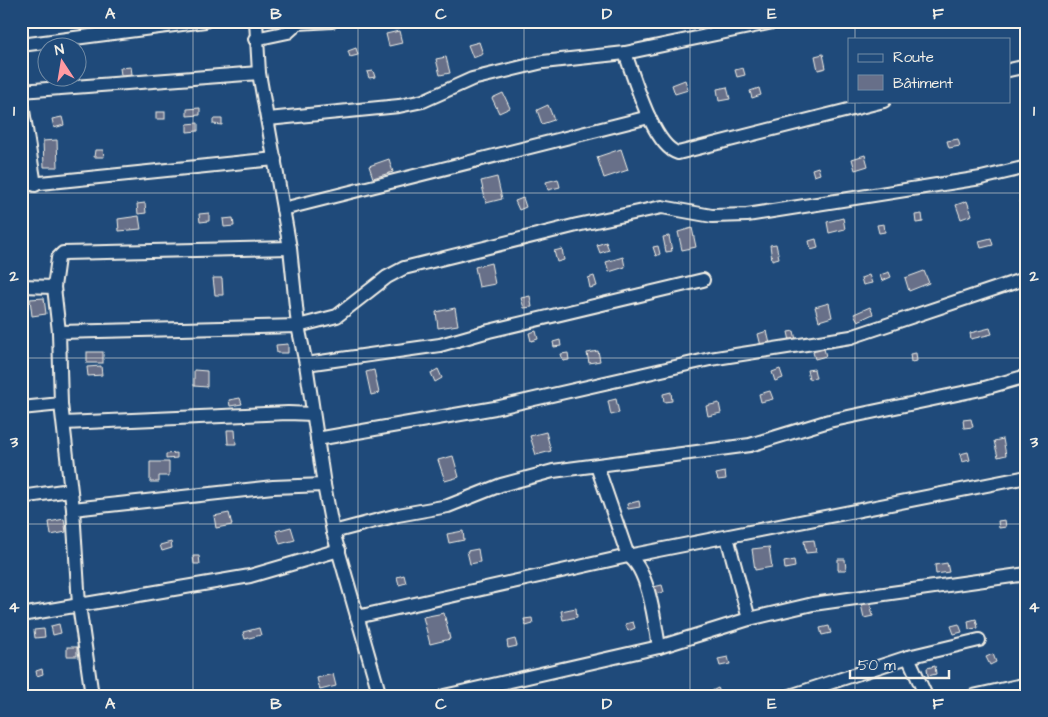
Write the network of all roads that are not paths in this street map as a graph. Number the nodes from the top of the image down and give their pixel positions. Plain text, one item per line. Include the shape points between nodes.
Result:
1 (205, 21) edge
2 (256, 21) edge
3 (332, 21) edge
4 (778, 21) edge
5 (255, 39) junction
6 (21, 45) edge
7 (625, 53) junction
8 (1027, 66) edge
9 (1010, 70) edge
10 (259, 73) junction
11 (21, 91) edge
12 (21, 98) edge
13 (880, 102) edge
14 (649, 116) junction
15 (268, 118) junction
16 (275, 159) junction
17 (1027, 167) edge
18 (21, 185) edge
19 (35, 185) junction
20 (283, 209) junction
21 (290, 248) junction
22 (1027, 278) edge
23 (703, 280) dead end
24 (21, 286) edge
25 (54, 287) junction
26 (298, 326) junction
27 (59, 332) junction
28 (306, 364) junction
29 (1027, 376) edge
30 (62, 404) junction
31 (21, 408) edge
32 (313, 414) junction
33 (64, 424) junction
34 (317, 439) junction
35 (596, 466) junction
36 (1027, 477) edge
37 (324, 485) junction
38 (70, 490) junction
39 (21, 497) edge
40 (73, 509) junction
41 (333, 532) junction
42 (727, 537) junction
43 (339, 550) junction
44 (628, 556) junction
45 (1027, 574) edge
46 (79, 605) junction
47 (21, 615) edge
48 (357, 617) junction
49 (749, 619) junction
50 (979, 640) dead end
51 (659, 647) junction
52 (908, 657) junction
53 (1027, 684) edge
54 (377, 695) edge
55 (92, 696) edge
56 (444, 696) edge
57 (790, 696) edge
58 (926, 696) edge
59 (973, 696) edge

1 - 6 street
2 - 5 street
3 - 5 street via 298,23 288,32
4 - 7 street
5 - 10 street
7 - 14 street
7 - 15 street via 559,59 480,76 423,101 399,106
8 - 9 street
10 - 11 street
10 - 15 street
12 - 19 street
13 - 14 street via 678,153 664,144
14 - 20 street
15 - 16 street
16 - 19 street
16 - 20 street
17 - 26 street via 981,178 747,215 712,216 662,207 586,223 404,268 387,277 337,316
18 - 19 street
20 - 21 street
21 - 25 street via 62,253 58,258
21 - 26 street
22 - 34 street via 851,337 710,359 495,408
23 - 28 street via 440,345
24 - 25 street
25 - 27 street
26 - 27 street
26 - 28 street
27 - 30 street
28 - 32 street
29 - 35 street via 829,421 750,445
30 - 31 street
30 - 33 street
32 - 33 street via 288,412
32 - 34 street
33 - 38 street
34 - 37 street
35 - 41 street via 553,471 501,485 448,506
35 - 44 street
36 - 42 street
37 - 40 street via 274,487
37 - 41 street
38 - 39 street
38 - 40 street
40 - 46 street
41 - 43 street
42 - 44 street
42 - 49 street
43 - 46 street via 250,576
43 - 48 street
44 - 48 street
44 - 51 street via 636,562 654,611
45 - 49 street via 959,586 867,595
46 - 47 street
46 - 55 street
48 - 54 street
49 - 51 street
50 - 52 street
51 - 56 street
52 - 57 street
52 - 58 street
53 - 59 street

